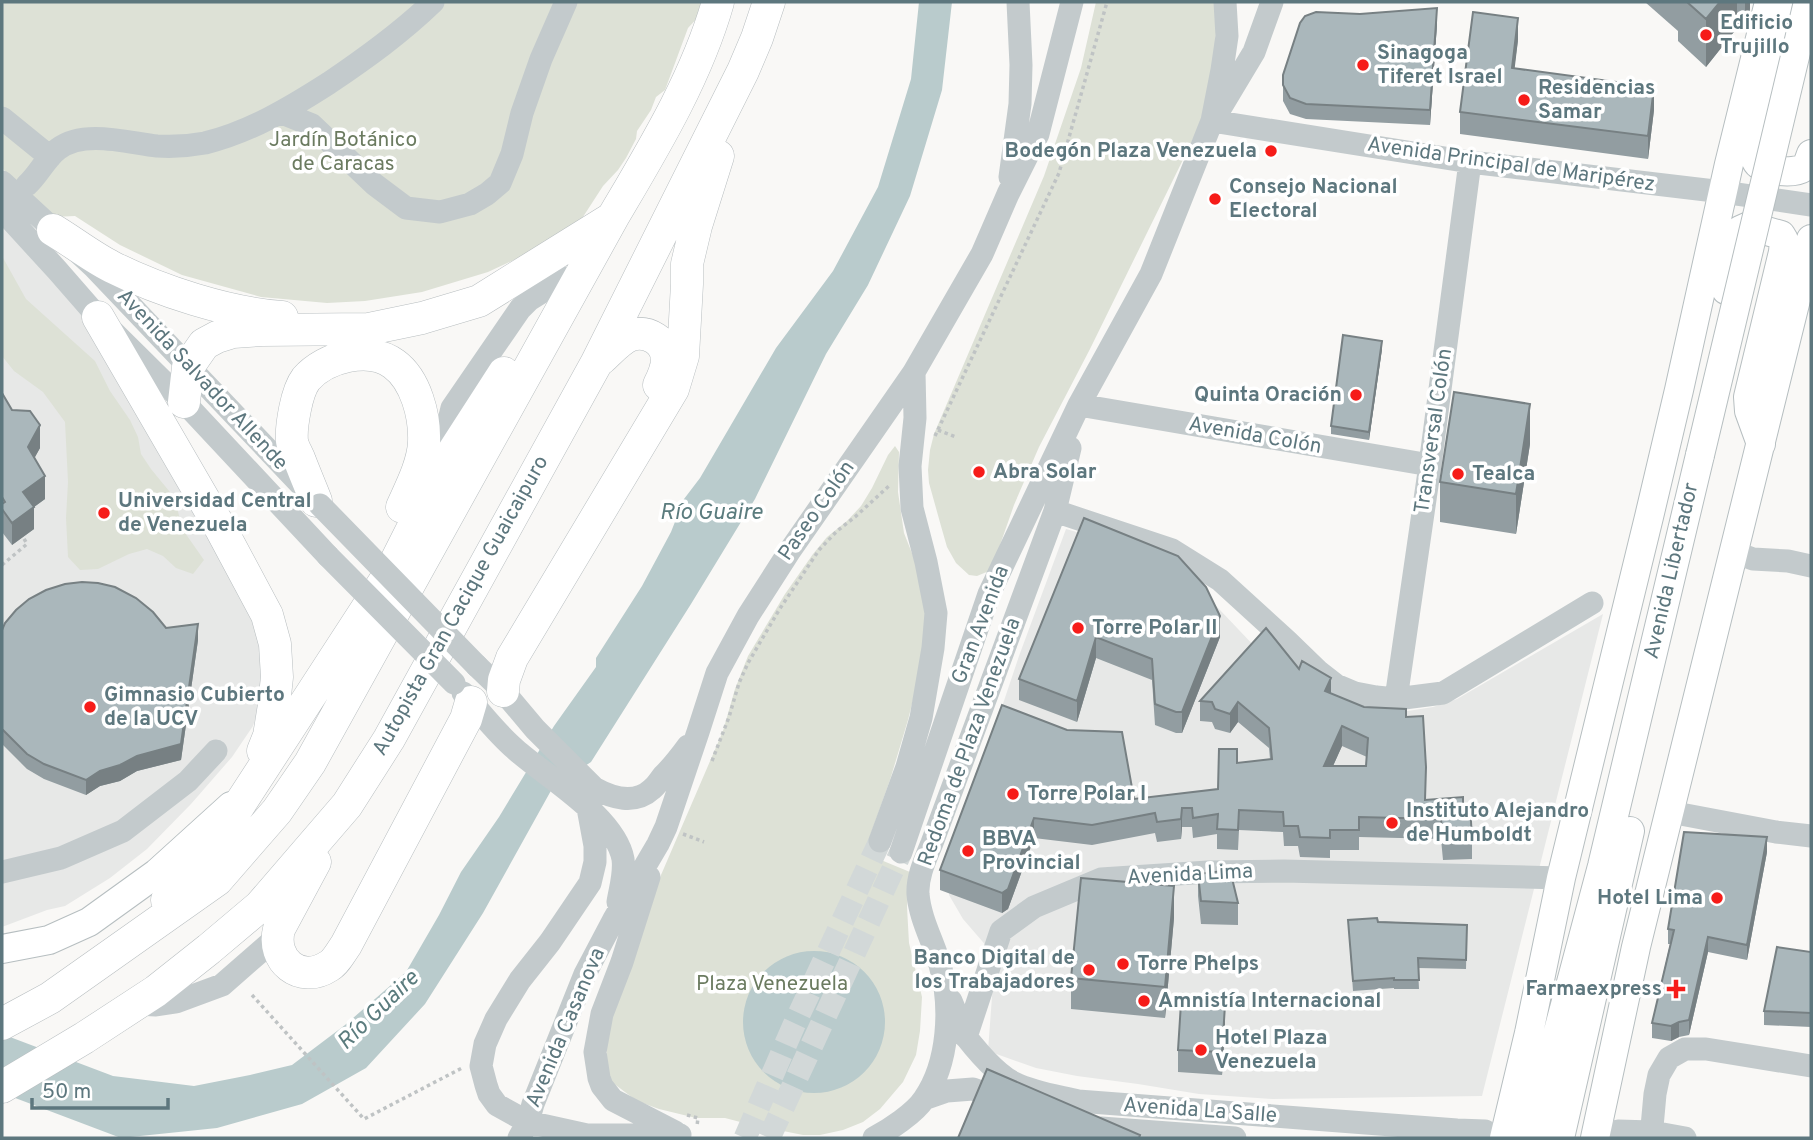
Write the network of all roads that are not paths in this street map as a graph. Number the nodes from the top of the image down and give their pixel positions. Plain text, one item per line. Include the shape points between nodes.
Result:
1 (433, 2) edge
2 (566, 2) edge
3 (718, 2) edge
4 (769, 2) edge
5 (1018, 2) edge
6 (1072, 2) edge
7 (1225, 2) edge
8 (1272, 2) edge
9 (1769, 2) edge
10 (1791, 2) edge
11 (1808, 2) edge
12 (1811, 60) edge
13 (743, 71) junction
14 (282, 113) junction
15 (2, 118) edge
16 (1212, 121) junction
17 (1811, 154) edge
18 (50, 157) junction
19 (1470, 162) junction
20 (2, 165) edge
21 (1723, 192) junction
22 (1008, 194) junction
23 (10, 197) edge
24 (1811, 205) edge
25 (613, 217) junction
26 (1717, 221) junction
27 (54, 230) junction
28 (1811, 237) edge
29 (528, 271) junction
30 (98, 317) junction
31 (597, 362) junction
32 (188, 367) junction
33 (914, 372) junction
34 (1679, 390) junction
35 (184, 402) junction
36 (1080, 405) junction
37 (1761, 444) junction
38 (1709, 456) junction
39 (1430, 465) junction
40 (318, 503) junction
41 (1055, 512) junction
42 (1734, 552) junction
43 (1811, 566) edge
44 (390, 573) junction
45 (1592, 603) dead end
46 (470, 679) junction
47 (503, 691) junction
48 (1396, 699) junction
49 (698, 732) junction
50 (216, 751) dead end
51 (248, 790) junction
52 (591, 798) junction
53 (347, 805) junction
54 (1670, 811) junction
55 (1811, 836) edge
56 (880, 841) tunnel mouth
57 (667, 843) junction
58 (901, 852) tunnel mouth
59 (2, 872) edge
60 (1561, 878) junction
61 (614, 919) junction
62 (277, 937) junction
63 (121, 947) junction
64 (1636, 947) junction
65 (2, 949) edge
66 (945, 985) junction
67 (137, 1004) junction
68 (948, 1012) junction
69 (2, 1024) edge
70 (1529, 1033) junction
71 (966, 1037) junction
72 (1811, 1066) edge
73 (2, 1087) edge
74 (924, 1099) junction
75 (1047, 1116) edge
76 (1085, 1127) edge
77 (687, 1129) edge
78 (523, 1130) edge
79 (894, 1131) edge
80 (1494, 1134) edge
81 (1606, 1135) edge
82 (1652, 1135) edge
83 (593, 1136) edge
84 (874, 1138) edge
85 (1235, 1138) edge
86 (1523, 1138) edge
87 (1532, 1138) edge
88 (1560, 1138) edge
89 (1574, 1138) edge
90 (1685, 1138) edge

1 - 14 street via 383,46
2 - 14 street via 537,70 500,183 470,204 440,212 406,208 312,125
3 - 25 highway via 700,52 654,148
4 - 13 highway, Autopista Gran Cacique Guaicaipuro
5 - 22 street, Paseo Colón via 1020,104
6 - 22 street, Paseo Colón via 1038,134
7 - 16 street via 1227,36
8 - 16 street via 1254,52
9 - 21 main road, Avenida Libertador
10 - 17 main road via 1756,139 1756,161 1771,170 1800,170
11 - 38 main road, Avenida Libertador, bridge
12 - 38 main road, Avenida Libertador
13 - 31 highway, Autopista Gran Cacique Guaicaipuro
13 - 47 highway via 690,247 683,356 673,388 512,658
14 - 18 street via 204,143 172,147 93,139 63,146
15 - 18 street
16 - 19 street, Avenida Principal de Maripérez
16 - 36 street via 1151,274
18 - 23 street
19 - 21 street, Avenida Principal de Maripérez
19 - 39 street, Transversal Colón
20 - 23 street
21 - 24 street, Avenida Principal de Maripérez
21 - 26 main road, Avenida Libertador
22 - 33 street, Paseo Colón via 982,254
23 - 27 street, Avenida Salvador Allende
23 - 30 street, Avenida Salvador Allende
25 - 29 highway
25 - 44 highway via 564,278 444,466
25 - 63 highway via 310,763 277,811 217,880
26 - 28 main road via 1736,211 1803,222
26 - 34 main road, Avenida Libertador
27 - 29 highway via 111,267 139,279 271,317 369,317 476,291
27 - 32 street, Avenida Salvador Allende
28 - 37 main road
29 - 32 highway via 479,301 369,329 233,332 204,344
30 - 35 street, Avenida Salvador Allende
30 - 51 highway via 267,615 275,644 274,705 269,736
31 - 46 highway via 635,334 656,338 667,358 658,388 493,652
31 - 53 highway, Autopista Gran Cacique Guaicaipuro via 390,739
32 - 35 highway
32 - 40 street, Avenida Salvador Allende
33 - 49 street, Paseo Colón via 748,616 717,673
33 - 56 street, Gran Avenida via 912,508 936,613 921,718
34 - 37 main road via 1702,378 1710,367 1740,230 1749,226 1781,235 1783,252 1748,397
34 - 60 main road, Avenida Libertador
35 - 46 street, Avenida Salvador Allende, bridge via 328,556
36 - 39 street, Avenida Colón
36 - 41 street, Redoma de Plaza Venezuela
36 - 58 street, Gran Avenida via 989,594
37 - 42 main road
38 - 87 main road, Avenida Libertador
38 - 88 main road, Avenida Libertador
39 - 48 street, Transversal Colón
40 - 44 highway via 292,442 305,380 318,369 356,354 392,362 417,400 424,443 398,517
40 - 46 street, Avenida Salvador Allende, bridge
41 - 48 street via 1172,550 1220,580 1336,685
41 - 66 street, Redoma de Plaza Venezuela via 923,864 918,891 922,918
42 - 43 street
42 - 54 main road
44 - 51 highway
45 - 48 street via 1443,693
46 - 47 street, Avenida Salvador Allende
46 - 52 street, Avenida Salvador Allende via 513,747
46 - 62 highway via 466,719 338,958 320,971 300,972 282,959
47 - 52 street, Avenida Salvador Allende
49 - 52 street, Avenida Salvador Allende via 643,796
49 - 57 street, Paseo Colón via 666,827
50 - 59 street via 188,780 123,831 61,858
51 - 63 highway via 191,874
51 - 65 main road via 157,873 89,922 49,940
52 - 61 street, Avenida Casanova via 623,858
52 - 78 street via 596,862 590,883 520,980 485,1044 481,1066 489,1094
53 - 62 highway
53 - 67 highway, Autopista Gran Cacique Guaicaipuro via 260,906
54 - 55 street
54 - 64 main road
57 - 61 street, Avenida Casanova
57 - 77 street via 602,1014 595,1052 599,1078 613,1100
60 - 70 main road, Avenida Libertador
60 - 71 street, Avenida Lima via 1284,871 1101,879 1034,907 1001,931
61 - 78 street, Avenida Casanova via 585,974
62 - 67 street via 222,985 176,1002
63 - 69 highway via 50,998
64 - 81 main road
64 - 89 main road
66 - 68 street, Redoma de Plaza Venezuela
66 - 71 street
67 - 73 highway, Autopista Gran Cacique Guaicaipuro
68 - 71 street, Avenida La Salle
68 - 74 street, Redoma de Plaza Venezuela via 939,1065
70 - 80 main road, Avenida Libertador
70 - 86 main road
71 - 80 street, Avenida La Salle via 1013,1083 1078,1101
72 - 82 street via 1685,1049 1669,1058 1659,1075
74 - 75 street via 973,1089
74 - 79 street, Redoma de Plaza Venezuela
76 - 85 street, Avenida La Salle
77 - 83 street
78 - 83 street
79 - 84 street, Redoma de Plaza Venezuela
81 - 82 street
82 - 90 street

